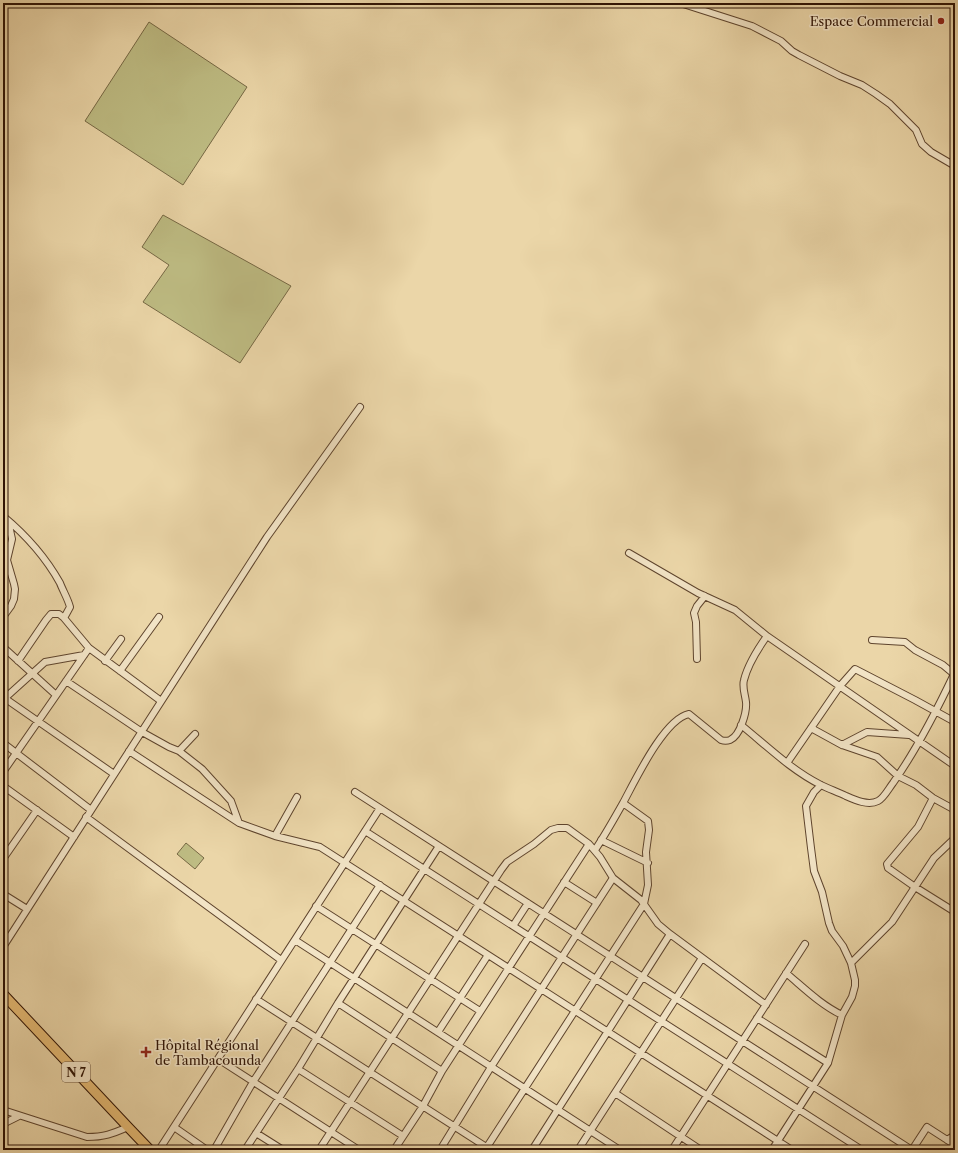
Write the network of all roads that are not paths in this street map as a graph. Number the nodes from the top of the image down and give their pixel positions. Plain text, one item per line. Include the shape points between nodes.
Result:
1 (674, 3) edge
2 (955, 166) edge
3 (360, 407) dead end
4 (3, 516) edge
5 (8, 521) junction
6 (629, 553) dead end
7 (705, 596) junction
8 (160, 616) dead end
9 (3, 617) edge
10 (64, 618) junction
11 (767, 636) junction
12 (121, 639) dead end
13 (872, 640) dead end
14 (3, 647) edge
15 (89, 648) junction
16 (84, 655) junction
17 (697, 659) dead end
18 (105, 660) junction
19 (18, 661) junction
20 (120, 671) junction
21 (31, 673) junction
22 (954, 675) edge
23 (66, 681) junction
24 (840, 686) junction
25 (56, 695) junction
26 (4, 697) edge
27 (161, 701) junction
28 (936, 712) junction
29 (38, 721) junction
30 (955, 722) edge
31 (741, 725) junction
32 (811, 728) junction
33 (142, 732) junction
34 (195, 734) dead end
35 (911, 735) junction
36 (920, 742) junction
37 (3, 743) edge
38 (842, 745) junction
39 (129, 751) junction
40 (179, 751) junction
41 (16, 753) junction
42 (787, 763) junction
43 (955, 766) edge
44 (3, 772) edge
45 (114, 774) junction
46 (898, 776) junction
47 (821, 785) junction
48 (3, 786) edge
49 (355, 792) dead end
50 (297, 797) dead end
51 (933, 798) junction
52 (622, 803) junction
53 (380, 808) junction
54 (37, 810) junction
55 (91, 810) junction
56 (955, 810) edge
57 (86, 817) junction
58 (239, 823) junction
59 (365, 831) junction
60 (275, 836) junction
61 (74, 837) junction
62 (955, 838) edge
63 (601, 840) junction
64 (589, 844) junction
65 (439, 846) junction
66 (595, 850) junction
67 (4, 855) edge
68 (345, 862) junction
69 (648, 863) junction
70 (424, 869) junction
71 (613, 878) junction
72 (493, 881) junction
73 (564, 882) junction
74 (380, 885) junction
75 (915, 887) junction
76 (3, 894) edge
77 (404, 901) junction
78 (528, 903) junction
79 (597, 903) junction
80 (478, 904) junction
81 (644, 904) junction
82 (316, 906) junction
83 (27, 909) junction
84 (955, 912) edge
85 (544, 913) junction
86 (513, 926) junction
87 (352, 929) junction
88 (670, 934) junction
89 (458, 935) junction
90 (577, 935) junction
91 (529, 936) junction
92 (295, 940) junction
93 (376, 944) junction
94 (805, 944) dead end
95 (3, 947) edge
96 (488, 955) junction
97 (610, 956) junction
98 (562, 958) junction
99 (702, 958) junction
100 (281, 960) junction
101 (330, 963) junction
102 (851, 963) junction
103 (508, 968) junction
104 (786, 973) junction
105 (643, 977) junction
106 (354, 978) junction
107 (430, 979) junction
108 (595, 979) junction
109 (542, 989) junction
110 (3, 994) edge
111 (460, 998) junction
112 (676, 998) junction
113 (256, 999) junction
114 (628, 1000) junction
115 (338, 1003) junction
116 (766, 1005) junction
117 (575, 1010) junction
118 (480, 1011) junction
119 (408, 1013) junction
120 (842, 1015) junction
121 (757, 1018) junction
122 (661, 1021) junction
123 (292, 1022) junction
124 (438, 1032) junction
125 (608, 1032) junction
126 (317, 1038) junction
127 (392, 1038) junction
128 (742, 1041) junction
129 (458, 1046) junction
130 (641, 1053) junction
131 (218, 1059) junction
132 (828, 1063) junction
133 (728, 1064) junction
134 (491, 1067) junction
135 (298, 1069) junction
136 (442, 1071) junction
137 (370, 1072) junction
138 (253, 1082) junction
139 (813, 1086) junction
140 (525, 1088) junction
141 (614, 1093) junction
142 (707, 1096) junction
143 (279, 1098) junction
144 (350, 1102) junction
145 (423, 1106) junction
146 (798, 1109) junction
147 (3, 1110) edge
148 (558, 1110) junction
149 (19, 1116) junction
150 (3, 1124) edge
151 (128, 1127) junction
152 (174, 1127) junction
153 (455, 1127) junction
154 (590, 1131) junction
155 (331, 1132) junction
156 (256, 1133) junction
157 (955, 1135) edge
158 (403, 1136) junction
159 (681, 1137) junction
160 (947, 1140) junction
161 (778, 1141) junction
162 (955, 1145) edge
163 (488, 1149) edge
164 (150, 1150) edge
165 (159, 1150) edge
166 (207, 1150) edge
167 (214, 1150) edge
168 (246, 1150) edge
169 (283, 1150) edge
170 (319, 1150) edge
171 (359, 1150) edge
172 (394, 1150) edge
173 (440, 1150) edge
174 (532, 1150) edge
175 (578, 1150) edge
176 (620, 1150) edge
177 (672, 1150) edge
178 (701, 1150) edge
179 (772, 1150) edge
180 (792, 1150) edge
181 (862, 1150) edge

1 - 2 street via 752,26 781,41 799,55 862,85 890,104 916,130 926,148
3 - 27 street via 267,537
4 - 5 street
5 - 9 street via 12,539 7,560 14,584 14,594 11,606
5 - 10 street via 30,541 57,578 70,607
6 - 7 street
7 - 11 street via 735,610
7 - 17 street via 694,613
8 - 20 street
10 - 15 street
10 - 19 street via 59,614 51,614
11 - 24 street
11 - 31 street via 756,652 743,684 746,703
12 - 18 street
13 - 22 street via 905,642 943,665
14 - 19 street
15 - 16 street
15 - 18 street
16 - 21 street via 45,662
16 - 23 street
18 - 20 street
19 - 21 street
20 - 27 street
21 - 25 street
21 - 26 street
22 - 28 street
23 - 25 street
23 - 33 street
24 - 28 street via 855,669
24 - 32 street
24 - 35 street
25 - 29 street
26 - 29 street
27 - 33 street
28 - 30 street
28 - 36 street
29 - 41 street
29 - 45 street
31 - 42 street
31 - 52 street via 731,740 725,741 689,714 680,718 659,741
32 - 38 street
32 - 42 street
33 - 39 street
33 - 40 street
34 - 40 street
35 - 36 street
35 - 38 street via 867,732
36 - 43 street
36 - 46 street
37 - 41 street
38 - 46 street via 877,757
39 - 45 street
39 - 58 street
40 - 58 street via 202,770 231,801
41 - 44 street
41 - 55 street
42 - 47 street
45 - 55 street
46 - 47 street via 879,801 872,803 858,801
46 - 51 street
47 - 102 street via 806,806 810,848 829,923
48 - 54 street
49 - 53 street
50 - 60 street
51 - 56 street
51 - 75 street via 918,827 887,864 888,868
52 - 63 street
52 - 69 street via 648,821
53 - 59 street
53 - 65 street
54 - 61 street
54 - 67 street
55 - 57 street
57 - 61 street
57 - 100 street
58 - 60 street
59 - 68 street
59 - 70 street
60 - 68 street via 320,847
61 - 83 street
62 - 75 street via 934,858
63 - 66 street
63 - 69 street
64 - 66 street
64 - 72 street via 567,828 551,830 507,862
64 - 73 street
65 - 70 street
65 - 72 street
66 - 71 street
68 - 74 street
68 - 82 street
69 - 81 street via 648,885
70 - 77 street
70 - 80 street
71 - 79 street
71 - 81 street
72 - 78 street
72 - 80 street
73 - 79 street
73 - 85 street
74 - 77 street
74 - 87 street
75 - 84 street
75 - 102 street via 892,922
76 - 83 street
77 - 89 street
77 - 93 street
78 - 85 street
78 - 86 street
79 - 90 street
80 - 86 street
80 - 89 street
81 - 88 street via 658,924
81 - 97 street
82 - 87 street
82 - 92 street
83 - 95 street
85 - 90 street
85 - 91 street
86 - 91 street
87 - 93 street
87 - 101 street
88 - 99 street
88 - 105 street
89 - 96 street
89 - 107 street
90 - 97 street
90 - 98 street
91 - 98 street
91 - 103 street
92 - 100 street
92 - 101 street
93 - 106 street
93 - 107 street
94 - 104 street
96 - 103 street
96 - 111 street
97 - 105 street
97 - 108 street
98 - 108 street
98 - 109 street
99 - 112 street
99 - 116 street
100 - 113 street
101 - 106 street
101 - 123 street
102 - 120 street via 855,986
103 - 109 street
103 - 118 street
104 - 116 street
104 - 120 street
105 - 112 street
105 - 114 street
106 - 115 street
106 - 119 street
107 - 111 street
107 - 119 street
108 - 114 street
108 - 117 street
109 - 117 street
109 - 134 street
110 - 151 highway, N 7
111 - 118 street
111 - 124 street
112 - 122 street
112 - 128 street
113 - 123 street
113 - 131 street
114 - 122 street
114 - 125 street
115 - 126 street
115 - 127 street
116 - 121 street
117 - 125 street
117 - 140 street
118 - 129 street
119 - 124 street
119 - 127 street
120 - 132 street
121 - 128 street
121 - 132 street
122 - 130 street
122 - 133 street
123 - 126 street
123 - 138 street
124 - 129 street
125 - 130 street
125 - 148 street
126 - 135 street
126 - 137 street
127 - 136 street
127 - 137 street
128 - 133 street
128 - 139 street
129 - 134 street
129 - 136 street
130 - 141 street
130 - 142 street
131 - 138 street
131 - 152 street
132 - 139 street
133 - 142 street
133 - 146 street
134 - 140 street
134 - 153 street
135 - 143 street
135 - 144 street
136 - 145 street
137 - 144 street
137 - 145 street
138 - 143 street
138 - 167 street
139 - 146 street
139 - 160 street via 912,1150 927,1127
140 - 148 street
140 - 163 street
141 - 154 street
141 - 159 street
142 - 159 street
142 - 161 street
143 - 155 street
143 - 156 street
144 - 155 street
144 - 158 street
145 - 153 street
145 - 158 street
146 - 161 street
146 - 181 street
147 - 149 street
148 - 154 street
148 - 174 street
149 - 150 street
149 - 151 street via 87,1137 113,1134
151 - 164 highway, N 7
152 - 165 street
152 - 166 street
153 - 163 street
153 - 173 street
154 - 175 street
154 - 176 street
155 - 170 street
155 - 171 street
156 - 168 street
156 - 169 street
157 - 160 street
158 - 172 street
159 - 177 street
159 - 178 street
160 - 162 street
161 - 179 street
161 - 180 street

